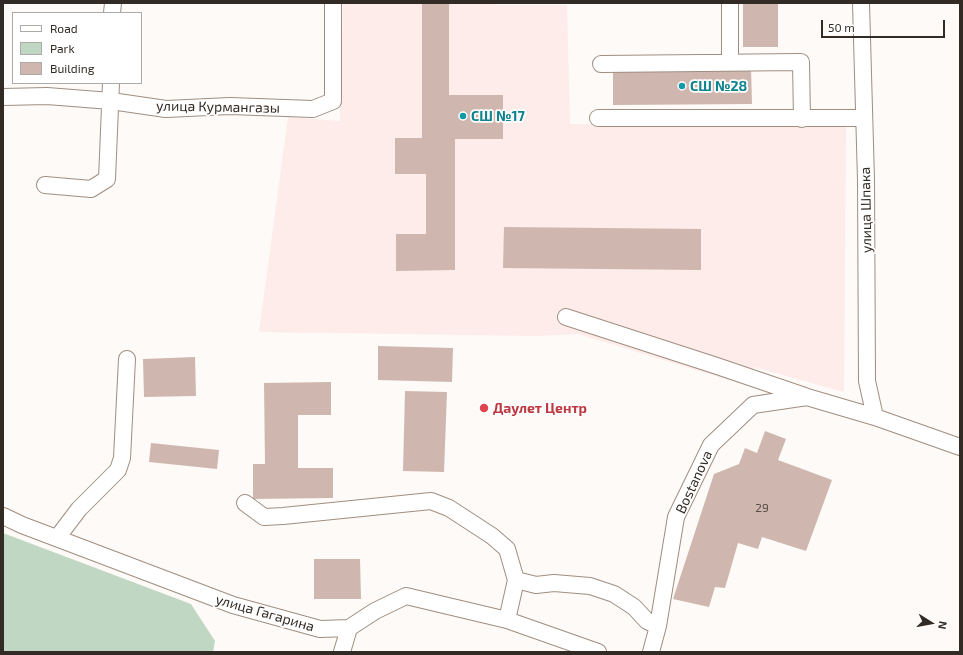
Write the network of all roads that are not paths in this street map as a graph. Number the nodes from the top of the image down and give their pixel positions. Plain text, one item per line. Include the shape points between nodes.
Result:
1 (333, 3) edge
2 (730, 3) edge
3 (861, 3) edge
4 (730, 62) junction
5 (601, 64) dead end
6 (111, 84) edge
7 (3, 97) edge
8 (111, 101) junction
9 (598, 118) dead end
10 (864, 118) junction
11 (802, 119) junction
12 (45, 185) dead end
13 (566, 317) dead end
14 (127, 360) dead end
15 (807, 397) junction
16 (875, 417) junction
17 (960, 447) edge
18 (245, 503) dead end
19 (3, 516) edge
20 (57, 538) junction
21 (516, 580) junction
22 (507, 620) junction
23 (658, 626) junction
24 (349, 628) junction
25 (342, 652) edge
26 (598, 652) edge
27 (650, 652) edge

1 - 8 street, улица Курмангазы via 334,101 313,109 230,106 166,109
2 - 4 street
3 - 10 street, улица Шпака
4 - 5 street
4 - 11 street via 801,62
6 - 8 street
7 - 8 street, улица Курмангазы via 47,96
8 - 12 street via 108,179 91,189
9 - 11 street
10 - 11 street
10 - 16 street, улица Шпака via 868,381
13 - 15 street
14 - 20 street via 122,458 118,470 79,509
15 - 16 street, Bostanova
15 - 23 street, Bostanova via 753,405 712,445 676,517
16 - 17 street, Bostanova
18 - 21 street via 264,517 431,501 449,508 507,549
19 - 20 street, улица Гагарина
20 - 24 street, улица Гагарина via 233,605 320,629
21 - 22 street
21 - 23 street via 536,585 554,583 590,586 614,594 634,607 647,621
22 - 24 street via 406,596 375,611
22 - 26 street
23 - 27 street, Bostanova
24 - 25 street

